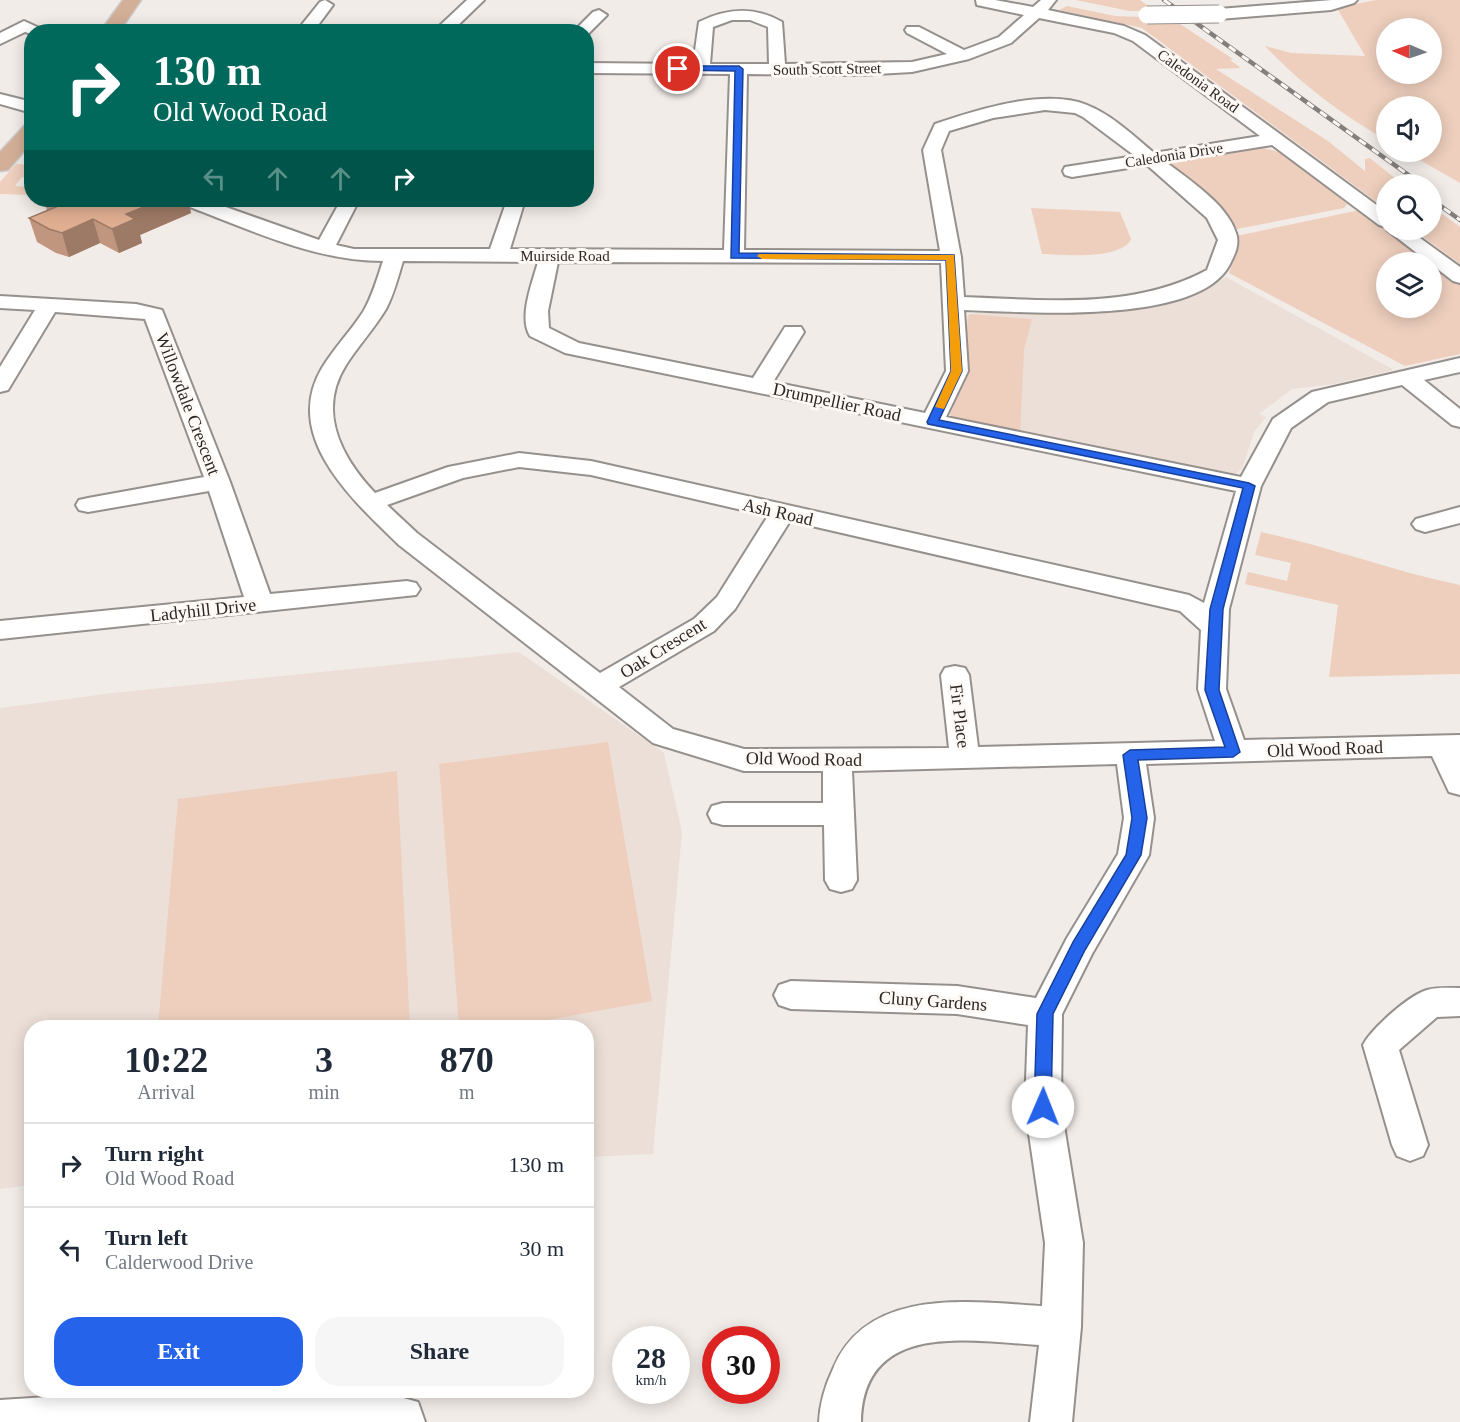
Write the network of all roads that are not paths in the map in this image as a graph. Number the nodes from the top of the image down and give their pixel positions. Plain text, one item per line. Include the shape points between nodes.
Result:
1 (132, 0) edge
2 (476, 0) edge
3 (1349, 0) edge
4 (982, 2) dead end
5 (1043, 4) edge
6 (325, 5) dead end
7 (599, 15) dead end
8 (115, 24) edge
9 (310, 24) edge
10 (450, 24) edge
11 (589, 24) edge
12 (913, 30) dead end
13 (24, 32) edge
14 (0, 39) edge
15 (963, 56) junction
16 (594, 68) edge
17 (701, 69) junction
18 (739, 69) junction
19 (777, 69) junction
20 (0, 99) edge
21 (24, 106) edge
22 (24, 138) edge
23 (1276, 139) junction
24 (1150, 159) junction
25 (0, 165) edge
26 (1071, 171) dead end
27 (208, 207) edge
28 (346, 207) edge
29 (514, 207) edge
30 (1376, 214) edge
31 (1410, 240) edge
32 (324, 249) junction
33 (395, 255) junction
34 (498, 255) junction
35 (549, 255) junction
36 (734, 256) junction
37 (951, 257) junction
38 (1460, 277) edge
39 (0, 302) edge
40 (955, 303) junction
41 (49, 304) junction
42 (793, 332) dead end
43 (1460, 364) edge
44 (1406, 377) junction
45 (0, 385) edge
46 (759, 386) junction
47 (1460, 420) edge
48 (932, 422) junction
49 (218, 482) junction
50 (1249, 486) junction
51 (369, 503) junction
52 (88, 505) dead end
53 (782, 514) junction
54 (1460, 515) edge
55 (1425, 524) dead end
56 (406, 589) dead end
57 (1220, 594) junction
58 (260, 604) junction
59 (1189, 604) junction
60 (1215, 628) junction
61 (0, 630) edge
62 (955, 675) dead end
63 (598, 687) junction
64 (1451, 746) edge
65 (1233, 752) junction
66 (1130, 755) junction
67 (965, 757) junction
68 (837, 761) junction
69 (1460, 784) edge
70 (723, 814) dead end
71 (840, 814) junction
72 (841, 880) dead end
73 (1460, 1002) edge
74 (810, 1003) dead end
75 (1045, 1014) junction
76 (1410, 1145) dead end
77 (1061, 1326) junction
78 (0, 1421) edge
79 (404, 1422) edge
80 (840, 1422) edge
81 (1051, 1422) edge

1 - 8 main road
2 - 10 street
3 - 5 street, bridge via 1298,9 1147,15
4 - 5 street, Caledonia Road
5 - 15 street, South Scott Street via 1005,40
5 - 23 street, Caledonia Road via 1139,38
6 - 9 street
7 - 11 street
12 - 15 street
13 - 14 street
15 - 19 street, South Scott Street via 912,67
16 - 17 street, South Scott Street
17 - 18 street, South Scott Street
17 - 19 street via 705,25 721,16 746,15 765,17 776,25
18 - 19 street, South Scott Street
18 - 36 street
20 - 21 street
22 - 25 main road
23 - 24 street, Caledonia Drive
23 - 30 street, Caledonia Road
24 - 26 street, Caledonia Drive
24 - 37 street via 1082,108 1055,104 974,116 940,128 932,150
24 - 40 street via 1214,213 1226,234 1227,248 1215,274 1160,298 1075,307
27 - 32 street, Muirside Road
28 - 32 street
29 - 34 street
31 - 38 street
32 - 33 street, Muirside Road via 354,255
33 - 34 street, Muirside Road
33 - 51 street, Old Wood Road via 376,308 324,387 320,417 336,460
34 - 35 street, Muirside Road
35 - 36 street, Muirside Road
35 - 46 street, Drumpellier Road via 537,311 538,331 573,348
36 - 37 street, Muirside Road
37 - 40 street
39 - 41 street, Willowdale Crescent
40 - 48 street via 957,371
41 - 45 street
41 - 49 street, Willowdale Crescent via 136,310 154,315
42 - 46 street
43 - 44 street
44 - 47 street
44 - 50 street via 1320,397 1281,424
46 - 48 street, Drumpellier Road
48 - 50 street, Drumpellier Road
49 - 52 street
49 - 58 street, Willowdale Crescent
50 - 57 street
51 - 53 street, Ash Road via 457,472 519,460 591,468
51 - 63 street, Old Wood Road via 408,539
53 - 59 street, Ash Road
53 - 63 street, Oak Crescent via 726,603 704,625
54 - 55 street
56 - 58 street, Ladyhill Drive
57 - 59 street
57 - 60 street
58 - 61 street, Ladyhill Drive
59 - 60 street
60 - 65 street via 1212,690
62 - 67 street, Fir Place
63 - 68 street, Old Wood Road via 663,735 744,760
64 - 65 street, Old Wood Road
64 - 69 street
65 - 66 street, Old Wood Road
66 - 67 street, Old Wood Road
66 - 75 street via 1139,818 1133,855
67 - 68 street, Old Wood Road
68 - 71 street
70 - 71 street
71 - 72 street
73 - 76 street via 1430,1003 1380,1045
74 - 75 street, Cluny Gardens via 957,1000
75 - 77 street via 1043,1107 1064,1243
77 - 80 street via 950,1321 904,1326 882,1337 864,1354 845,1386
77 - 81 street
78 - 79 street via 324,1401 403,1417

